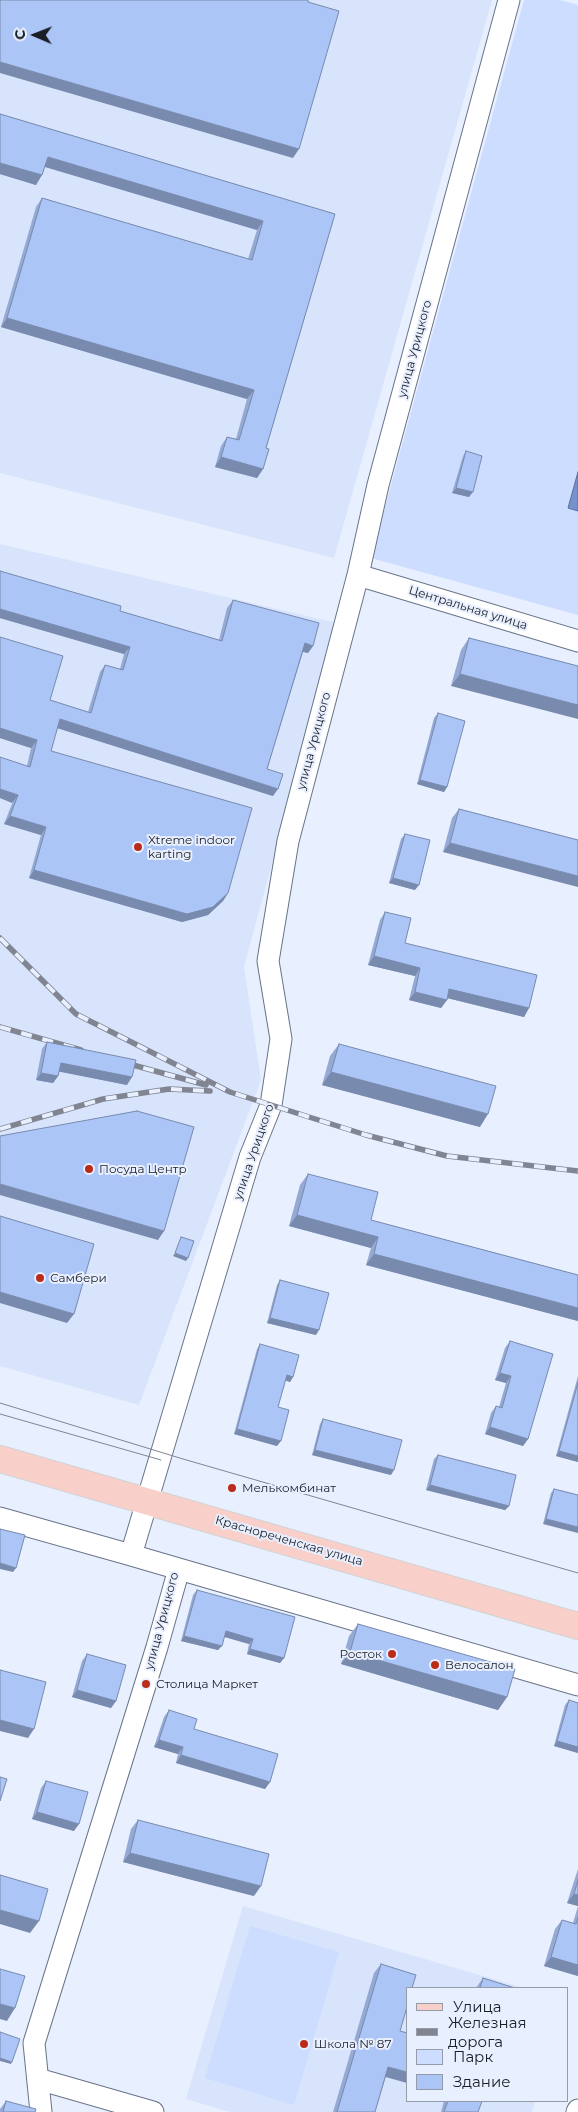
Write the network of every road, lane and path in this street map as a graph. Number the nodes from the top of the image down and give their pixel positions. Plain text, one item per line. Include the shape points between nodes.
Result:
1 (509, 0) edge
2 (358, 575) junction
3 (578, 641) edge
4 (0, 1458) edge
5 (148, 1500) junction
6 (0, 1518) edge
7 (131, 1555) junction
8 (179, 1569) junction
9 (578, 1626) edge
10 (578, 1685) edge
11 (38, 2079) junction
12 (41, 2112) edge
13 (153, 2112) edge

1 - 2 street, улица Урицкого via 378,485
2 - 3 street, Центральная улица
2 - 5 street, улица Урицкого via 288,841 271,942 268,961 281,1039 271,1105 250,1157
4 - 5 main road, Краснореченская улица
5 - 7 street, улица Урицкого
5 - 9 main road, Краснореченская улица
6 - 7 street
7 - 8 street, улица Урицкого
8 - 10 street
8 - 11 street, улица Урицкого via 34,2043
11 - 12 street, улица Урицкого
11 - 13 street

